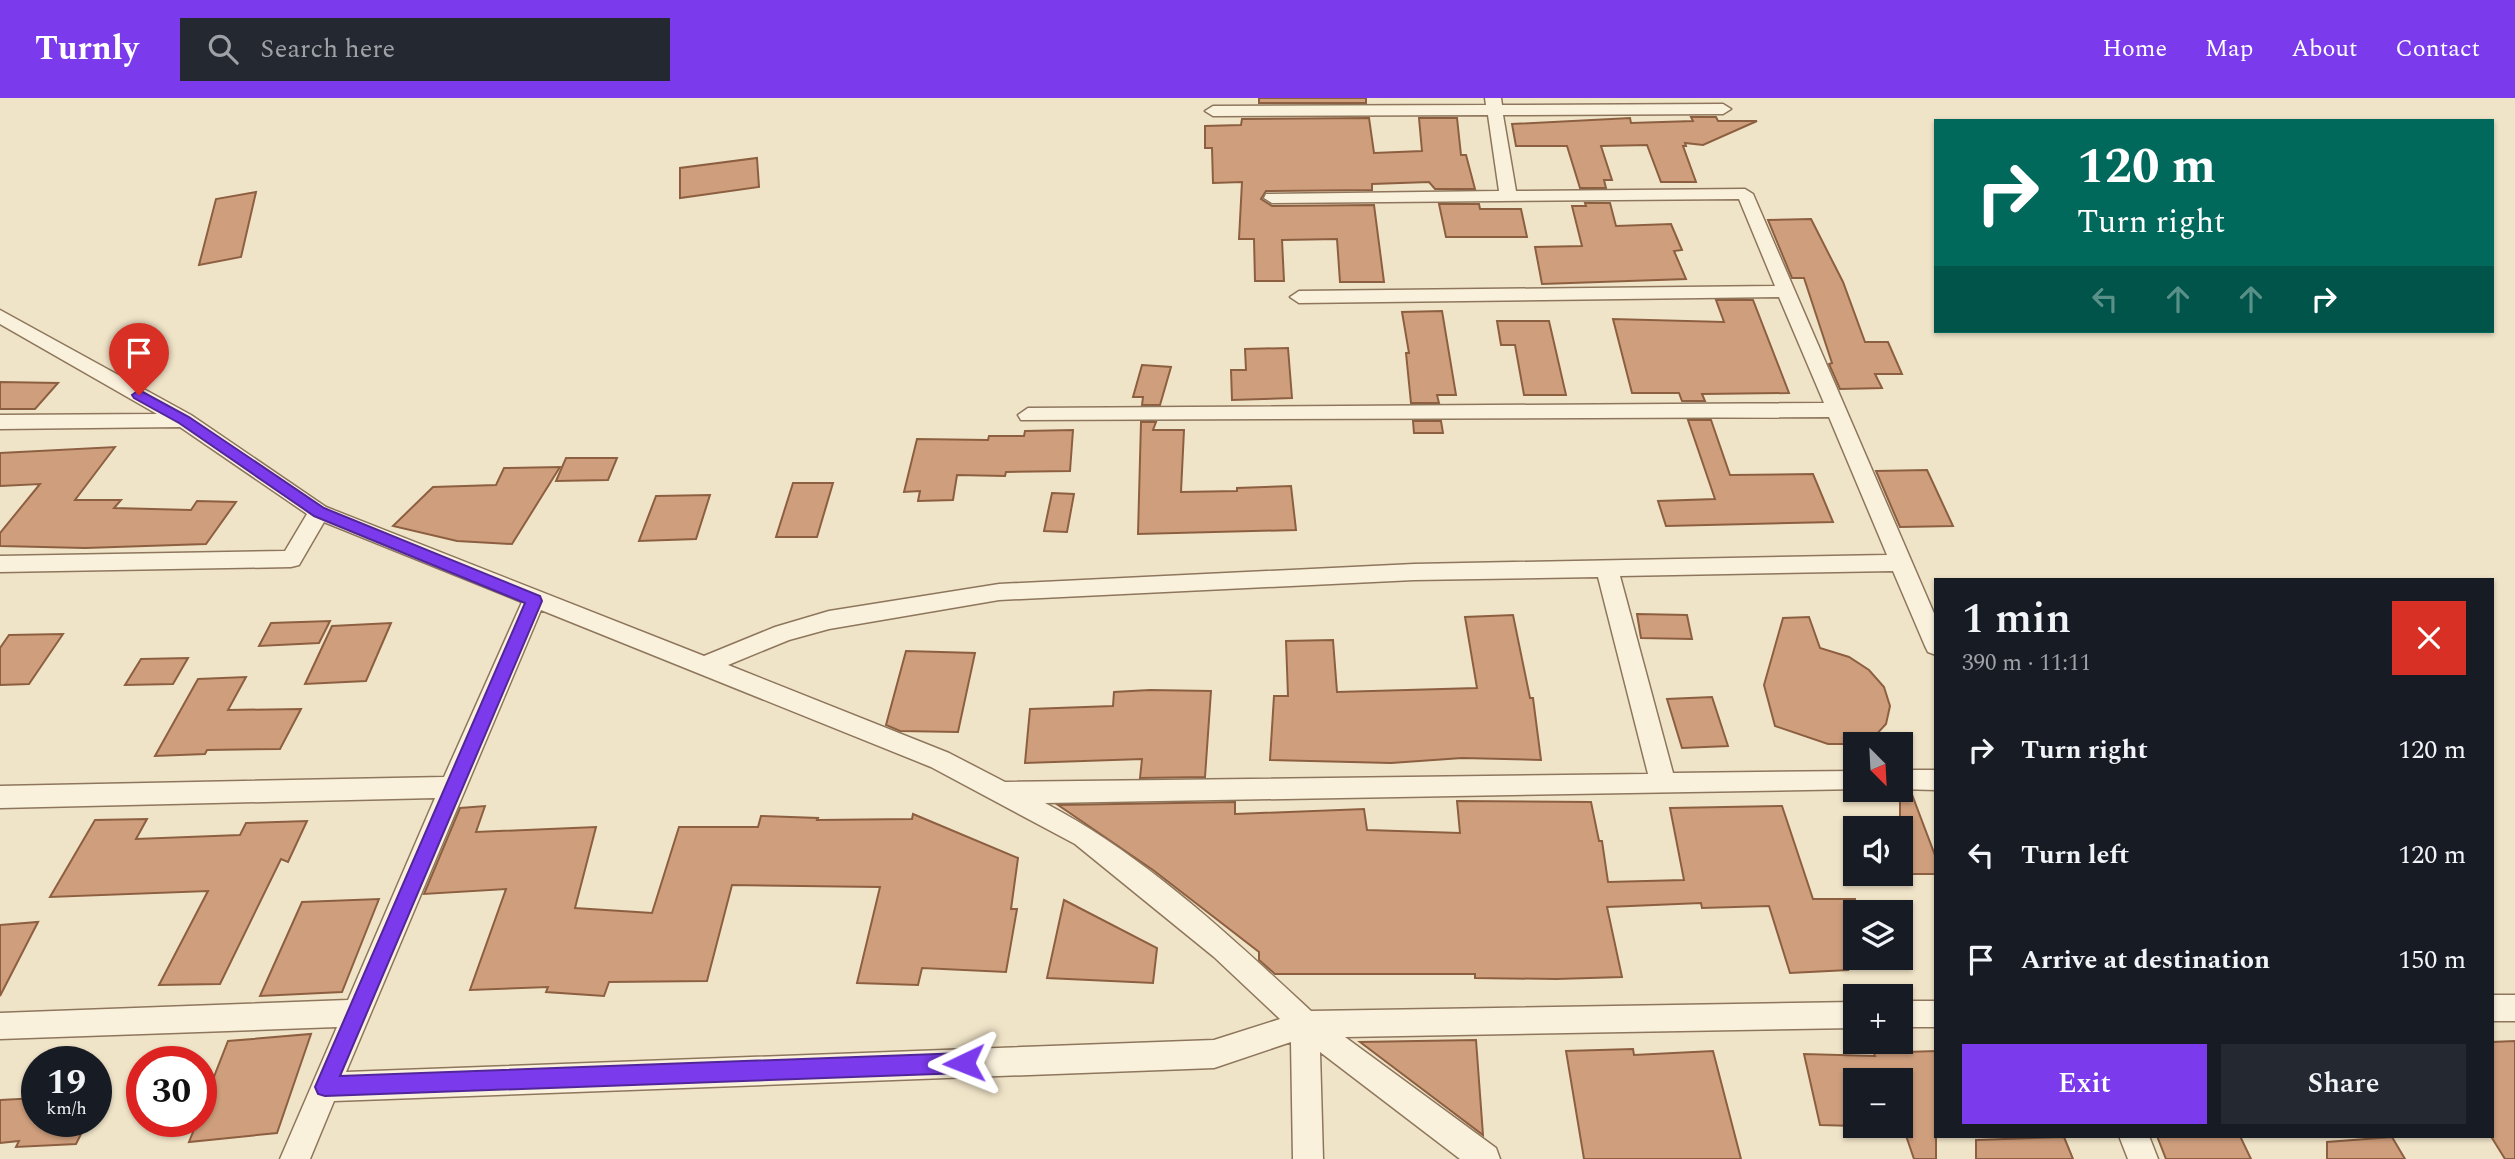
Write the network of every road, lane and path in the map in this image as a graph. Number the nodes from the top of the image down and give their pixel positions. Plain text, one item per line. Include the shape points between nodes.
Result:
1 (1494, 104) edge
2 (1723, 108) dead end
3 (1213, 111) dead end
4 (1508, 196) junction
5 (1272, 198) dead end
6 (1786, 291) junction
7 (1299, 297) dead end
8 (0, 316) edge
9 (1836, 410) junction
10 (1028, 415) dead end
11 (184, 420) junction
12 (0, 422) edge
13 (319, 512) junction
14 (1900, 563) junction
15 (0, 564) edge
16 (1607, 570) junction
17 (534, 601) junction
18 (1934, 641) edge
19 (703, 666) junction
20 (1913, 780) edge
21 (1934, 780) edge
22 (1843, 781) edge
23 (1662, 783) junction
24 (452, 787) junction
25 (1002, 793) junction
26 (0, 797) edge
27 (2494, 1008) edge
28 (2515, 1008) edge
29 (357, 1013) junction
30 (1913, 1014) edge
31 (1934, 1014) edge
32 (1843, 1015) edge
33 (1305, 1024) junction
34 (0, 1026) edge
35 (325, 1087) junction
36 (2135, 1138) edge
37 (295, 1159) edge
38 (1308, 1159) edge
39 (1485, 1159) edge
40 (2143, 1159) edge

1 - 2 street
1 - 3 street
1 - 4 street
4 - 5 street
4 - 6 street via 1745,194
6 - 7 street
6 - 9 street
8 - 11 street
9 - 10 street
9 - 14 street
11 - 12 street
11 - 13 street
13 - 15 street via 291,559
13 - 17 street
14 - 16 street
14 - 18 street
16 - 19 street via 1414,572 999,592 829,620 783,633
16 - 23 street
17 - 19 street
17 - 24 street
19 - 25 street via 940,760
20 - 21 street
22 - 23 street
23 - 25 street
24 - 26 street
24 - 29 street
25 - 33 street via 1084,836 1224,948
27 - 28 street
29 - 34 street
29 - 35 street
30 - 31 street
32 - 33 street
33 - 35 street via 1214,1054
33 - 38 street
33 - 39 street
35 - 37 street
36 - 40 street

